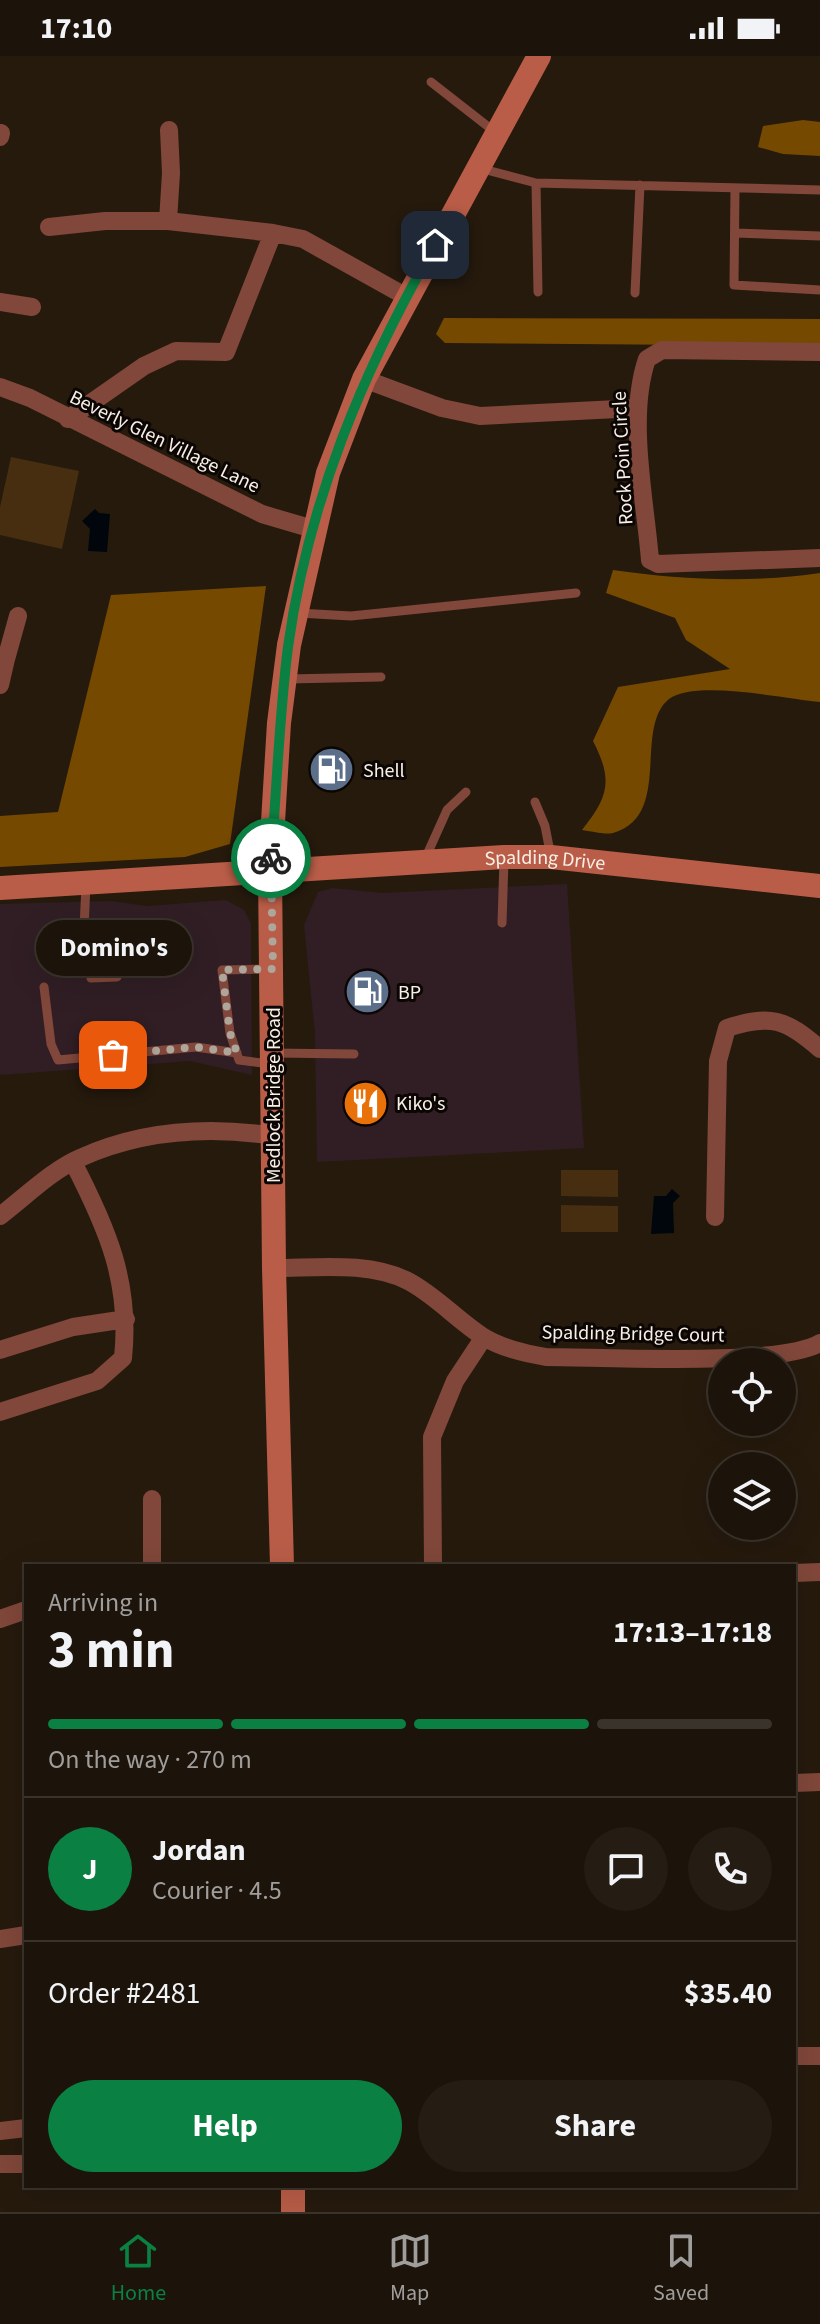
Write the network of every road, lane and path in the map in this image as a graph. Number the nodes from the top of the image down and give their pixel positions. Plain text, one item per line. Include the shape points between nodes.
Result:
1 (539, 56) edge
2 (431, 82) dead end
3 (169, 130) dead end
4 (498, 134) junction
5 (479, 168) junction
6 (536, 183) junction
7 (640, 185) junction
8 (735, 188) junction
9 (820, 190) edge
10 (168, 221) junction
11 (49, 227) dead end
12 (273, 233) junction
13 (735, 233) junction
14 (820, 236) edge
15 (820, 290) edge
16 (538, 292) dead end
17 (635, 293) dead end
18 (405, 296) junction
19 (0, 302) edge
20 (32, 307) dead end
21 (820, 352) edge
22 (364, 379) junction
23 (0, 387) edge
24 (637, 408) junction
25 (68, 419) junction
26 (313, 529) junction
27 (820, 558) edge
28 (576, 593) dead end
29 (295, 613) junction
30 (18, 616) dead end
31 (3, 658) edge
32 (381, 677) dead end
33 (285, 679) junction
34 (0, 685) edge
35 (466, 792) dead end
36 (535, 802) dead end
37 (504, 857) junction
38 (551, 857) junction
39 (425, 859) junction
40 (270, 871) junction
41 (86, 884) junction
42 (820, 886) edge
43 (0, 888) edge
44 (502, 923) dead end
45 (273, 969) junction
46 (117, 977) dead end
47 (44, 987) dead end
48 (820, 1049) edge
49 (237, 1053) junction
50 (354, 1054) dead end
51 (273, 1058) junction
52 (274, 1136) junction
53 (73, 1162) junction
54 (0, 1216) edge
55 (715, 1217) dead end
56 (274, 1268) junction
57 (126, 1319) junction
58 (484, 1337) junction
59 (820, 1343) edge
60 (0, 1350) edge
61 (0, 1412) edge
62 (152, 1499) dead end
63 (152, 1564) edge
64 (282, 1564) edge
65 (433, 1564) edge
66 (820, 1572) edge
67 (796, 1573) edge
68 (24, 1611) edge
69 (0, 1619) edge
70 (820, 1782) edge
71 (796, 1783) edge
72 (24, 1935) edge
73 (0, 1939) edge
74 (796, 2056) edge
75 (820, 2056) edge
76 (24, 2128) edge
77 (0, 2131) edge
78 (0, 2164) edge
79 (24, 2164) edge
80 (293, 2188) edge
81 (293, 2212) edge

1 - 4 main road, Medlock Bridge Road
2 - 4 lane
3 - 10 street
4 - 5 main road, Medlock Bridge Road
5 - 6 lane
5 - 18 main road, Medlock Bridge Road
6 - 7 lane
6 - 16 lane
7 - 8 lane
7 - 17 lane
8 - 9 lane
8 - 13 lane
10 - 11 street
10 - 12 street
12 - 18 street via 303,239
12 - 25 street via 226,352 176,351 144,366
13 - 14 lane
13 - 15 lane via 734,285
18 - 22 main road, Medlock Bridge Road
19 - 20 street
21 - 24 street, Rock Poin Circle via 662,350 647,359
22 - 24 street via 480,416
22 - 26 main road, Medlock Bridge Road
23 - 25 street, Beverly Glen Village Lane
24 - 27 street, Rock Poin Circle via 650,560 658,564
25 - 26 street, Beverly Glen Village Lane via 262,514
26 - 29 main road, Medlock Bridge Road
28 - 29 lane via 351,616
29 - 33 main road, Medlock Bridge Road
30 - 31 street
31 - 34 street
32 - 33 lane
33 - 40 main road, Medlock Bridge Road
35 - 39 lane via 447,810
36 - 38 lane
37 - 38 main road, Spalding Drive
37 - 39 main road, Spalding Drive
37 - 44 lane
38 - 42 main road, Spalding Drive
39 - 40 main road, Spalding Drive
40 - 41 main road, Spalding Drive
40 - 45 main road, Medlock Bridge Road
41 - 43 main road, Spalding Drive
41 - 46 lane via 84,928 91,978
45 - 49 lane via 222,970
45 - 51 main road, Medlock Bridge Road
47 - 49 lane via 58,1060 196,1047
48 - 55 street via 796,1028 777,1021 756,1018 727,1028 718,1061
49 - 51 lane via 239,1060
50 - 51 lane
51 - 52 main road, Medlock Bridge Road
52 - 53 street via 235,1131 156,1133
52 - 56 main road, Medlock Bridge Road
53 - 54 street
53 - 57 street via 120,1270
56 - 58 street, Spalding Bridge Court via 392,1274
56 - 64 main road, Medlock Bridge Road
57 - 60 street via 73,1327
57 - 61 street via 123,1358 97,1381
58 - 59 street, Spalding Bridge Court via 546,1357 745,1356 805,1351
58 - 65 street via 455,1381 432,1437
62 - 63 street
66 - 67 street
68 - 69 street
70 - 71 street
72 - 73 street
74 - 75 street
76 - 77 street
78 - 79 street
80 - 81 main road

